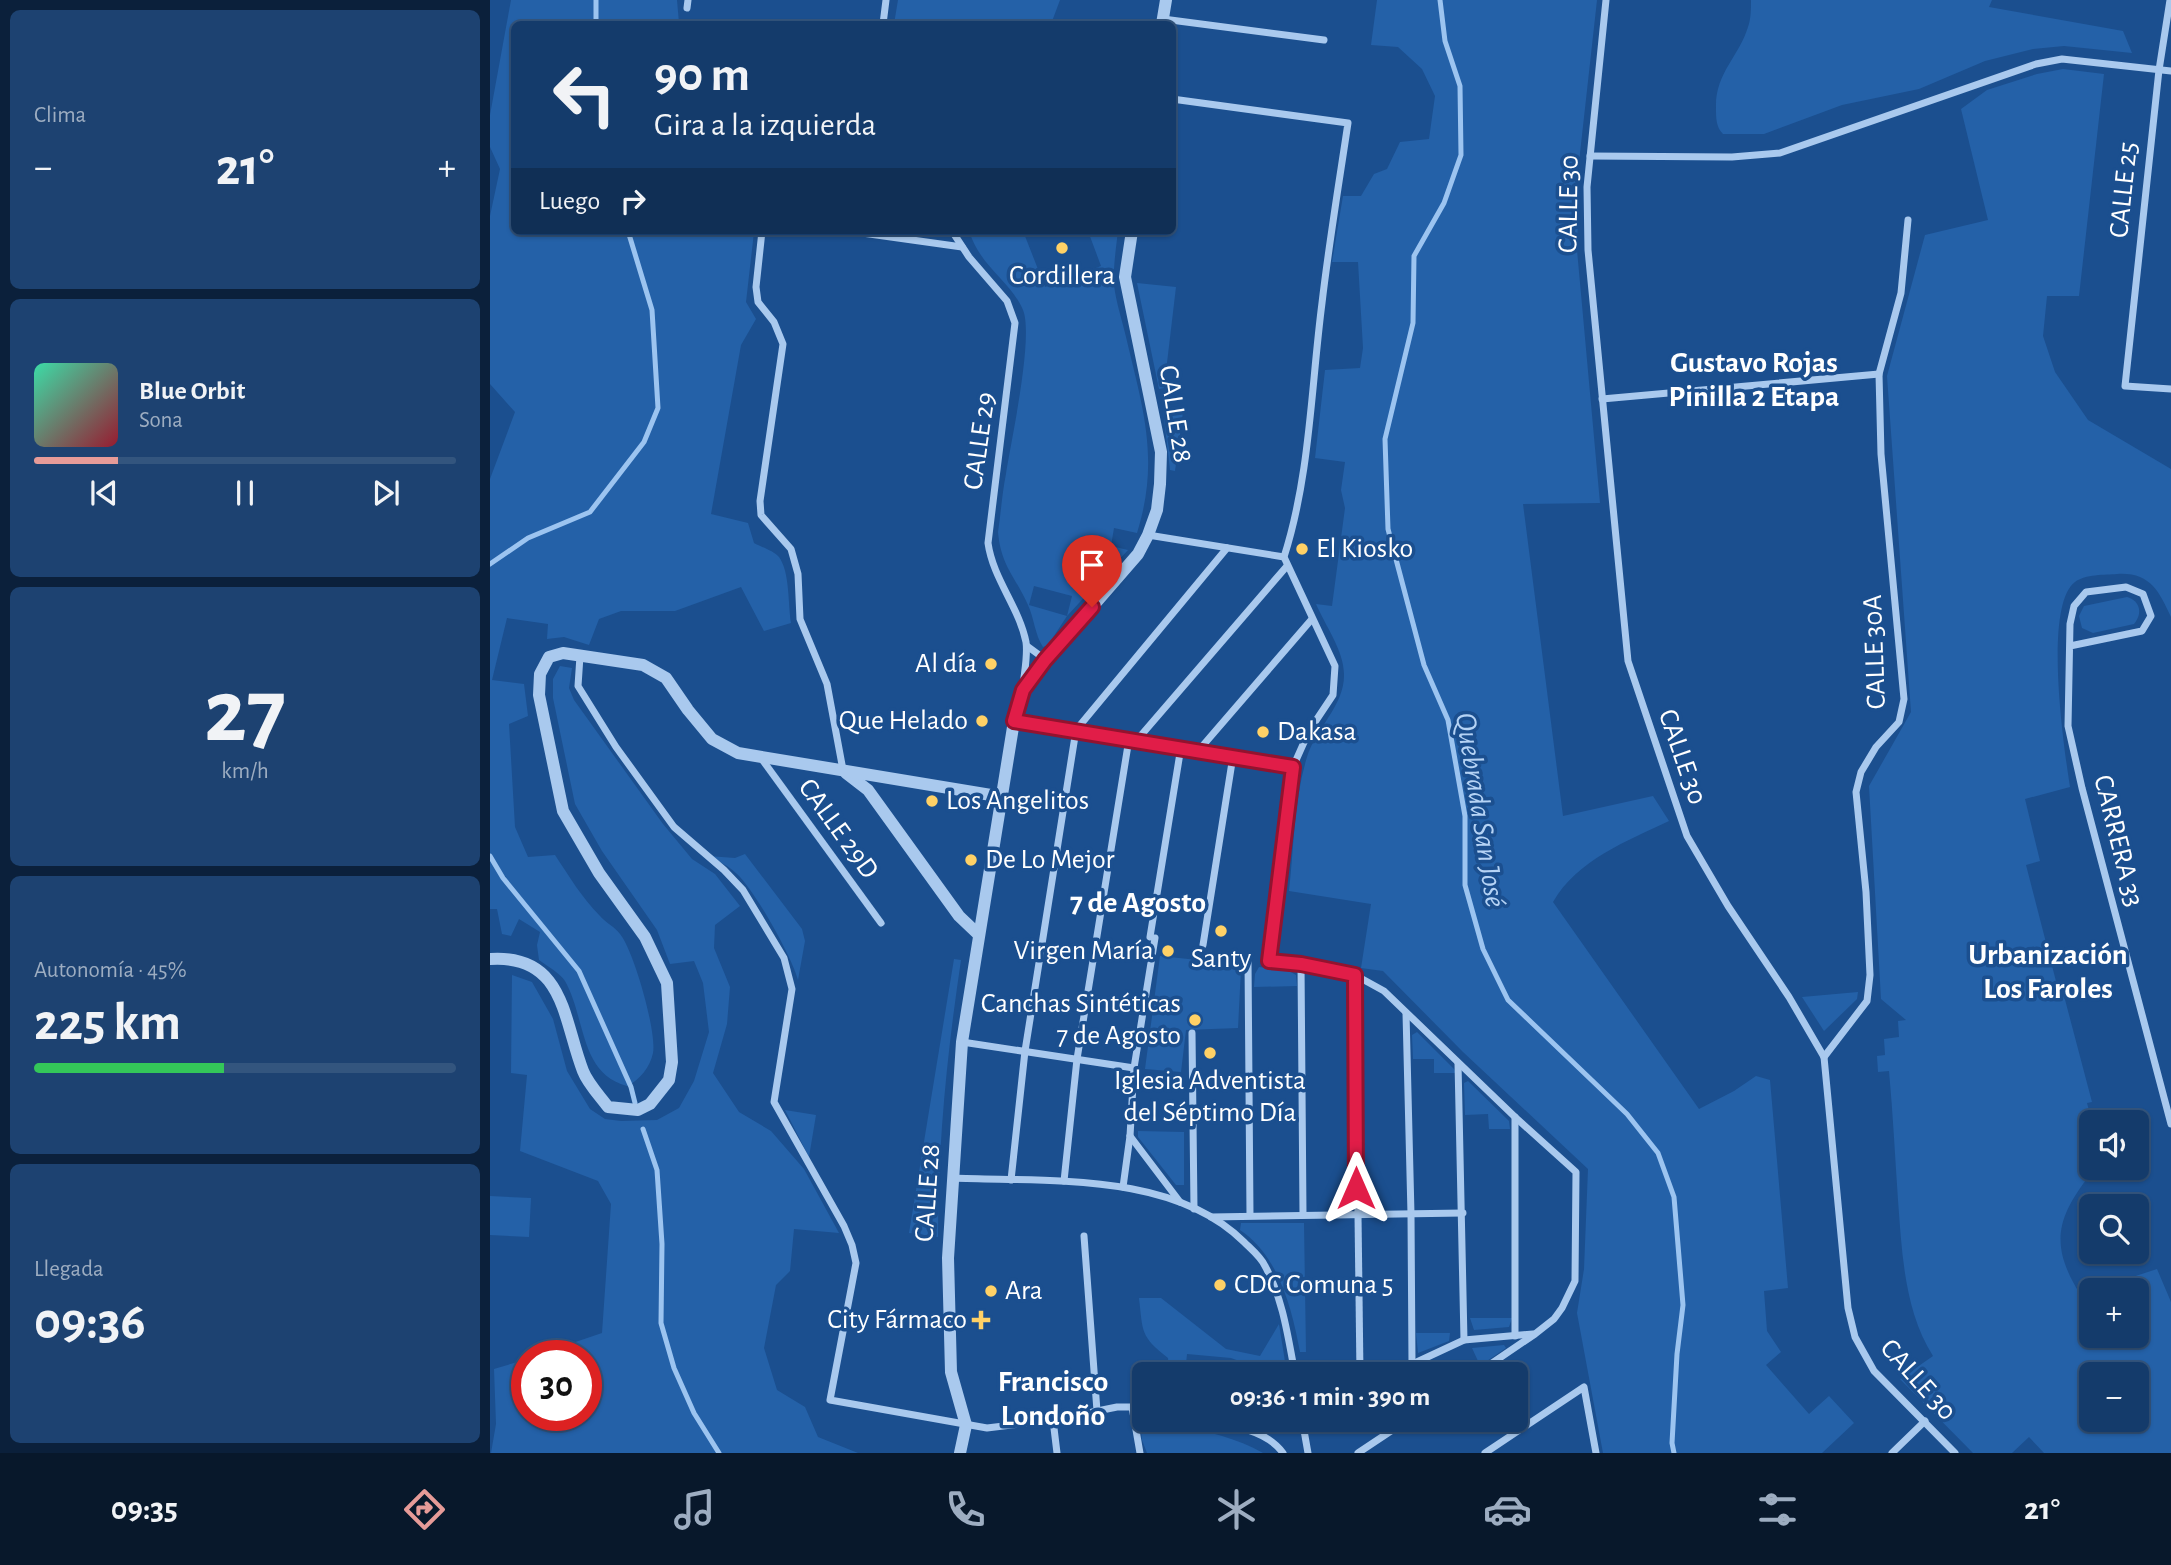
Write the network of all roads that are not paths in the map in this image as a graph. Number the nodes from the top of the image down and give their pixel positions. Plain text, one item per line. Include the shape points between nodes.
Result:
1 (886, 0) edge
2 (1166, 0) edge
3 (1606, 0) edge
4 (2170, 0) edge
5 (883, 21) edge
6 (1162, 21) edge
7 (1176, 24) edge
8 (1324, 40) dead end
9 (2159, 70) junction
10 (2171, 71) edge
11 (1176, 100) edge
12 (1590, 156) junction
13 (1908, 220) dead end
14 (762, 235) edge
15 (876, 235) edge
16 (954, 235) edge
17 (1131, 235) edge
18 (962, 247) junction
19 (1880, 374) junction
20 (2171, 390) edge
21 (1602, 399) junction
22 (1148, 535) junction
23 (1227, 548) junction
24 (1284, 557) junction
25 (1287, 566) junction
26 (1312, 619) junction
27 (1027, 646) junction
28 (2070, 646) junction
29 (580, 656) junction
30 (1045, 660) junction
31 (1023, 690) junction
32 (1014, 721) junction
33 (1076, 730) junction
34 (1133, 740) junction
35 (1181, 747) junction
36 (1199, 750) junction
37 (1233, 755) junction
38 (761, 758) junction
39 (1293, 767) junction
40 (843, 770) junction
41 (1003, 797) junction
42 (881, 923) dead end
43 (979, 935) junction
44 (1203, 945) dead end
45 (490, 959) edge
46 (1248, 959) dead end
47 (1301, 964) junction
48 (1355, 975) junction
49 (1406, 1013) junction
50 (1192, 1033) dead end
51 (962, 1042) junction
52 (1025, 1051) junction
53 (1824, 1057) junction
54 (1077, 1059) junction
55 (1458, 1063) junction
56 (1133, 1068) junction
57 (1514, 1117) junction
58 (2171, 1124) edge
59 (1129, 1136) junction
60 (953, 1178) junction
61 (1011, 1181) junction
62 (1064, 1181) junction
63 (1123, 1188) junction
64 (1180, 1202) junction
65 (1194, 1209) junction
66 (1463, 1213) junction
67 (1303, 1214) junction
68 (1411, 1214) junction
69 (1250, 1215) junction
70 (1357, 1215) junction
71 (1210, 1217) junction
72 (1084, 1236) dead end
73 (1535, 1334) junction
74 (1515, 1336) junction
75 (1464, 1340) junction
76 (1293, 1362) edge
77 (1360, 1362) edge
78 (1412, 1362) edge
79 (1416, 1362) edge
80 (1494, 1362) edge
81 (1132, 1407) edge
82 (1097, 1411) junction
83 (1053, 1420) junction
84 (1924, 1421) junction
85 (966, 1425) junction
86 (1136, 1432) edge
87 (1250, 1432) edge
88 (1304, 1432) edge
89 (1390, 1432) edge
90 (1305, 1442) junction
91 (1501, 1442) junction
92 (960, 1453) edge
93 (1057, 1453) edge
94 (1140, 1453) edge
95 (1283, 1453) edge
96 (1301, 1453) edge
97 (1308, 1453) edge
98 (1359, 1453) edge
99 (1485, 1453) edge
100 (1506, 1453) edge
101 (1596, 1453) edge
102 (1892, 1453) edge
103 (1955, 1453) edge

1 - 5 street
2 - 6 street
3 - 12 street, CALLE 30
4 - 9 street, CALLE 25
7 - 8 street
9 - 10 street
9 - 12 street via 2062,59 2036,64 1780,153
9 - 20 street, CALLE 25 via 2125,386
11 - 24 street via 1348,123 1309,426
12 - 21 street, CALLE 30 via 1588,250
13 - 19 street, CALLE 30A via 1901,293
14 - 40 street via 758,302 774,322 783,344 761,515 791,549 798,574 800,620 827,684
15 - 18 street
16 - 18 street, CALLE 29
17 - 22 street, CALLE 28 via 1125,277 1161,452 1157,510
18 - 27 street, CALLE 29 via 1007,301 1016,323 988,543 991,561
19 - 21 street
19 - 53 street, CALLE 30A via 1881,454 1904,699 1899,722 1871,755 1856,792 1866,892 1867,1001
21 - 53 street, CALLE 30 via 1628,661 1662,766 1687,836
22 - 23 street
22 - 30 street, CALLE 28 via 1138,554
23 - 24 street
23 - 33 street
24 - 25 street
25 - 26 street
25 - 34 street
26 - 36 street
26 - 39 street via 1335,666 1333,695
27 - 30 street
27 - 31 street
28 - 28 street, CARRERA 33 via 2142,631 2151,616 2143,594 2126,587 2086,592 2074,606
28 - 58 street, CARRERA 33 via 2068,726
29 - 38 street via 643,665 666,678 712,739 738,753
29 - 45 street via 563,653 549,657 540,674 539,695 563,811 599,873 645,937 667,983 669,1080 650,1104 638,1110 608,1107 583,1074 565,1010 546,976 527,964
29 - 85 street via 578,686 610,736 674,827 743,890 784,958 792,989 774,1102 835,1211 856,1263 830,1401
30 - 31 street, CALLE 28
31 - 32 street, CALLE 28
32 - 33 street
32 - 41 street, CALLE 28
33 - 34 street
33 - 52 street
34 - 35 street
34 - 54 street
35 - 36 street
35 - 56 street
36 - 37 street
37 - 39 street
37 - 44 street
38 - 40 street
38 - 42 street, CALLE 29D
39 - 47 street via 1269,961
40 - 41 street
40 - 43 street via 868,790 959,916
41 - 43 street, CALLE 28
43 - 51 street, CALLE 28
46 - 69 street
47 - 48 street
47 - 67 street
48 - 49 street via 1384,990
48 - 70 street
49 - 55 street
49 - 68 street
50 - 65 street
51 - 52 street
51 - 60 street, CALLE 28
52 - 54 street
52 - 61 street
53 - 84 street, CALLE 30 via 1848,1308 1855,1337 1874,1371
54 - 56 street
54 - 62 street
55 - 57 street
55 - 66 street
56 - 59 street
57 - 73 street via 1576,1172 1574,1281 1554,1320
57 - 74 street
59 - 63 street
59 - 64 street
60 - 61 street
60 - 85 street, CALLE 28 via 948,1243 951,1372
61 - 62 street
62 - 63 street
63 - 64 street
64 - 65 street
65 - 71 street
66 - 68 street
66 - 75 street
67 - 69 street
67 - 70 street
68 - 70 street
68 - 78 street
69 - 71 street
70 - 77 street
71 - 76 street via 1232,1230 1265,1263 1285,1319
72 - 82 street
73 - 74 street
73 - 80 street
74 - 75 street
75 - 79 street
81 - 82 street
82 - 83 street
83 - 85 street via 1007,1427
83 - 93 street
84 - 102 street
84 - 103 street, CALLE 30
85 - 92 street, CALLE 28
86 - 94 street
87 - 95 street via 1263,1435
88 - 90 street
89 - 98 street
90 - 96 street
90 - 97 street
91 - 99 street
91 - 100 street
91 - 101 street via 1584,1387

